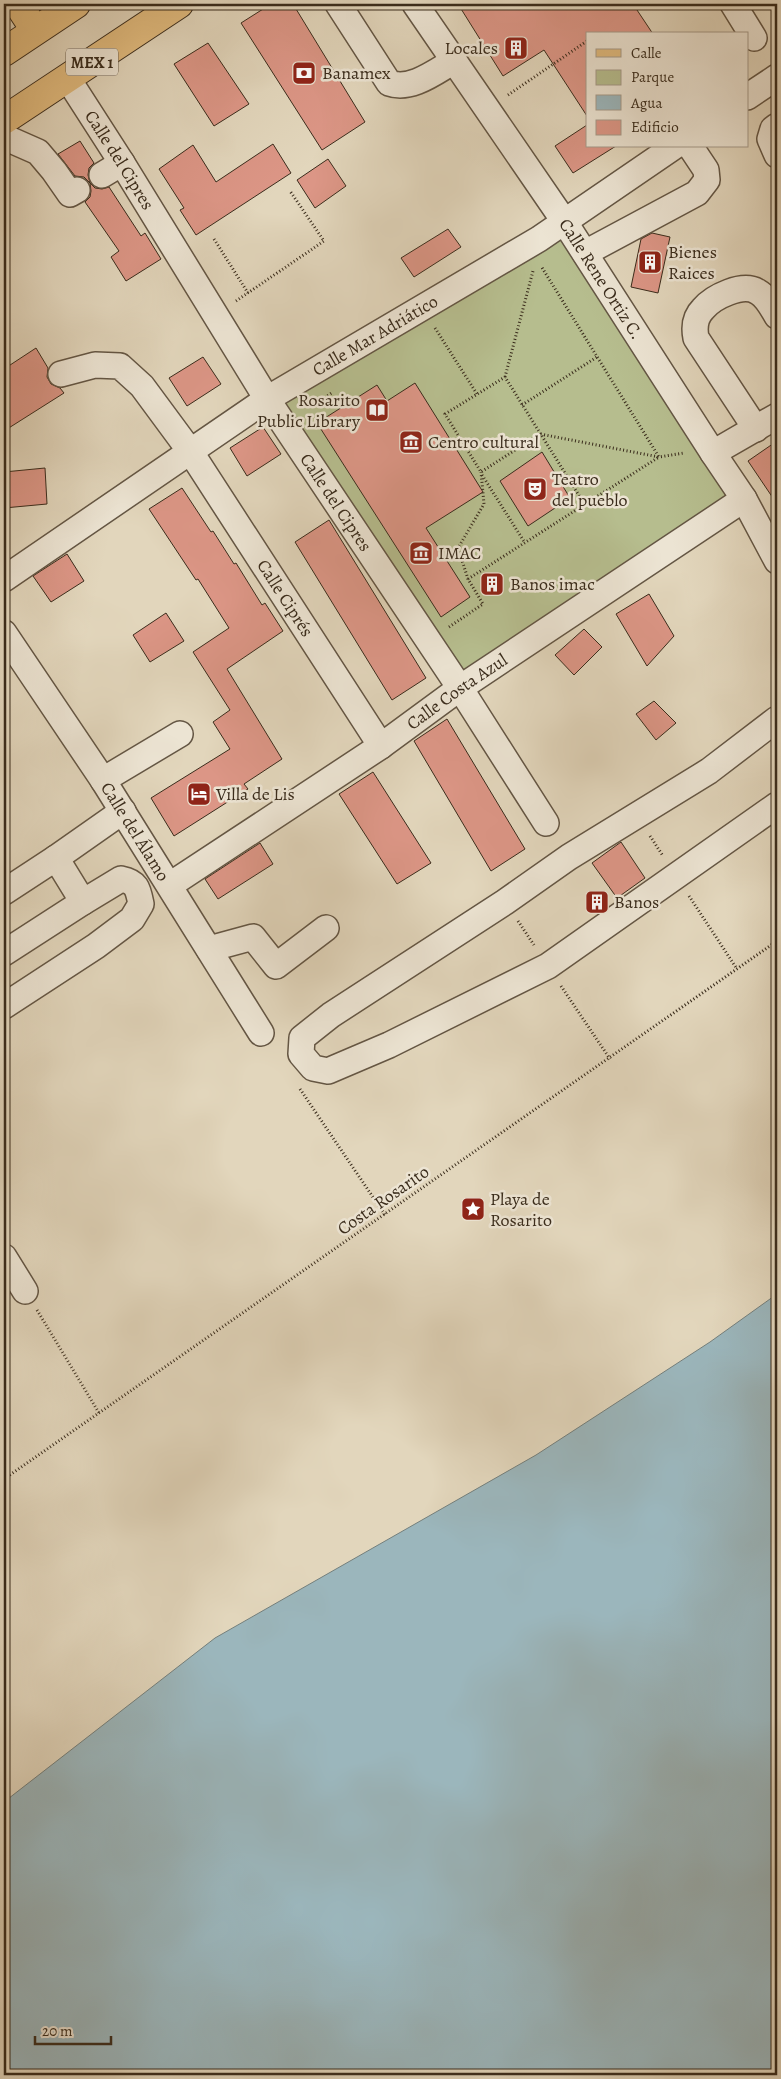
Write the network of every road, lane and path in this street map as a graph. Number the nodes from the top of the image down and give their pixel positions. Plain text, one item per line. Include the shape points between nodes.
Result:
1 (18, 4) edge
2 (76, 4) edge
3 (179, 4) edge
4 (338, 4) edge
5 (415, 4) edge
6 (733, 4) edge
7 (35, 30) junction
8 (754, 38) dead end
9 (586, 42) edge
10 (4, 52) edge
11 (454, 61) junction
12 (777, 77) edge
13 (68, 79) junction
14 (748, 96) edge
15 (486, 109) junction
16 (4, 120) edge
17 (777, 126) edge
18 (4, 137) edge
19 (672, 148) edge
20 (691, 148) edge
21 (777, 155) edge
22 (77, 190) dead end
23 (290, 191) dead end
24 (564, 221) junction
25 (214, 239) dead end
26 (538, 249) junction
27 (585, 253) junction
28 (248, 293) junction
29 (214, 314) junction
30 (777, 316) edge
31 (442, 322) dead end
32 (598, 357) junction
33 (61, 374) dead end
34 (505, 377) junction
35 (477, 394) junction
36 (267, 399) junction
37 (522, 406) junction
38 (777, 416) edge
39 (756, 429) junction
40 (540, 434) junction
41 (190, 451) junction
42 (713, 453) junction
43 (660, 457) junction
44 (481, 472) junction
45 (744, 499) junction
46 (585, 505) junction
47 (525, 543) junction
48 (777, 561) edge
49 (4, 579) edge
50 (468, 579) junction
51 (445, 629) dead end
52 (4, 633) edge
53 (460, 688) junction
54 (777, 719) edge
55 (180, 734) dead end
56 (381, 746) junction
57 (103, 780) junction
58 (777, 805) edge
59 (122, 811) junction
60 (546, 823) dead end
61 (56, 858) junction
62 (170, 885) junction
63 (4, 892) edge
64 (83, 902) junction
65 (326, 928) dead end
66 (777, 941) edge
67 (209, 949) junction
68 (4, 953) edge
69 (4, 1006) edge
70 (261, 1033) dead end
71 (299, 1088) dead end
72 (385, 1215) junction
73 (4, 1257) edge
74 (26, 1291) joint
75 (99, 1413) junction
76 (4, 1479) edge

1 - 7 main road
2 - 7 main road
3 - 13 main road, MEX 1
4 - 11 street via 389,83 408,85
5 - 11 street, Calle Rene Ortiz C.
6 - 8 street
7 - 10 main road
9 - 15 path
11 - 15 street, Calle Rene Ortiz C.
12 - 14 street
13 - 16 main road, MEX 1
13 - 29 street, Calle del Cipres via 112,169
15 - 24 street, Calle Rene Ortiz C.
17 - 21 street via 770,139
18 - 22 street via 38,152 70,194
19 - 24 street, Calle Mar Adriático
20 - 27 street via 706,170 707,180 697,193
23 - 28 path via 324,241
24 - 26 street, Calle Mar Adriático
24 - 27 street, Calle Rene Ortiz C.
25 - 28 path
26 - 32 path
26 - 34 path
26 - 36 street, Calle Mar Adriático
27 - 42 street, Calle Rene Ortiz C.
28 - 29 path
29 - 36 street, Calle del Cipres
30 - 39 street via 757,291 734,289 703,308 694,328 696,338
31 - 35 path via 434,327
32 - 37 path
32 - 43 path
33 - 41 street, Calle Ciprés via 95,365 120,366 142,386
34 - 35 path
34 - 37 path
35 - 44 path via 445,414
36 - 41 street, Calle Mar Adriático
36 - 53 street, Calle del Cipres
37 - 40 path
38 - 39 street
39 - 42 street
40 - 43 path
40 - 44 path
40 - 46 path
41 - 49 street, Calle Mar Adriático
41 - 56 street, Calle Ciprés
42 - 45 street, Calle Rene Ortiz C.
43 - 46 path
44 - 47 path
44 - 50 path via 484,504 458,548
45 - 48 street, Calle Rene Ortiz C.
45 - 53 street, Calle Costa Azul
46 - 47 path
47 - 50 path
50 - 51 path via 483,604
52 - 57 street, Calle del Álamo
53 - 56 street, Calle Costa Azul
53 - 60 street, Calle del Cipres
54 - 58 street via 709,771 569,857 332,1014 302,1038 301,1054 313,1068 328,1071 389,1045 548,966
55 - 57 street
56 - 62 street, Calle Costa Azul
57 - 59 street, Calle del Álamo
59 - 61 street
59 - 62 street, Calle del Álamo
61 - 63 street
61 - 64 street
62 - 67 street, Calle del Álamo
64 - 68 street
64 - 69 street via 121,879 132,881 138,887 141,904 132,918 96,946
65 - 67 street via 276,966 253,938
66 - 72 path, Costa Rosarito
67 - 70 street, Calle del Álamo
71 - 72 path
72 - 75 path, Costa Rosarito
73 - 74 street
74 - 75 path
75 - 76 path, Costa Rosarito

